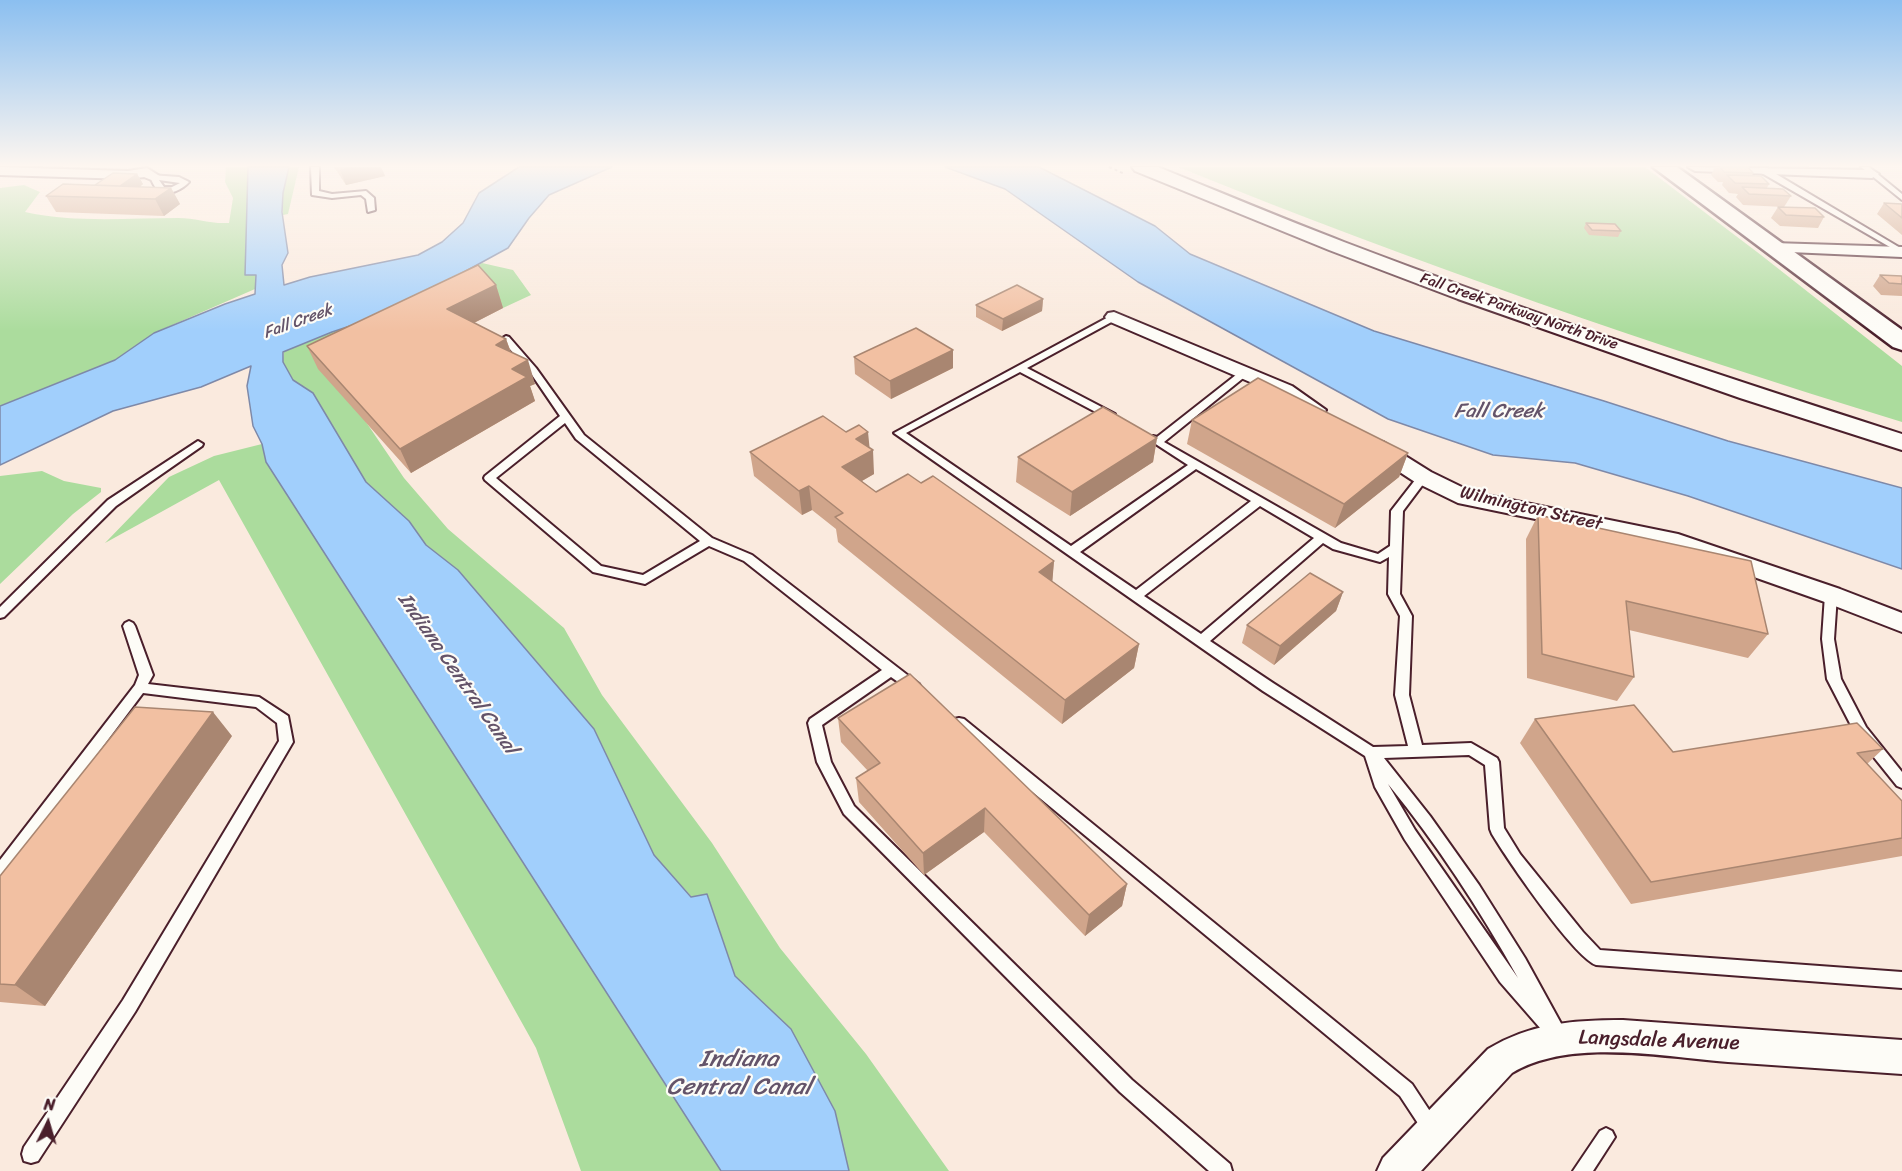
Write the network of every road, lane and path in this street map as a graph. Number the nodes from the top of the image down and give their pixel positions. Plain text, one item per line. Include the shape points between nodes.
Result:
1 (1275, 222) edge
2 (1737, 222) edge
3 (1850, 222) edge
4 (1773, 248) junction
5 (1902, 252) edge
6 (1114, 317) joint
7 (506, 339) edge
8 (1902, 342) edge
9 (1020, 368) junction
10 (1244, 373) junction
11 (566, 417) junction
12 (1334, 421) edge
13 (1123, 422) edge
14 (1140, 432) edge
15 (1354, 434) edge
16 (1157, 442) junction
17 (1902, 442) edge
18 (198, 444) dead end
19 (1196, 464) junction
20 (1423, 477) junction
21 (1259, 501) junction
22 (1322, 537) junction
23 (708, 541) junction
24 (1396, 548) junction
25 (1071, 552) junction
26 (1380, 558) junction
27 (1394, 577) junction
28 (1831, 595) junction
29 (1136, 596) junction
30 (0, 614) edge
31 (1902, 623) edge
32 (129, 626) dead end
33 (1200, 641) junction
34 (891, 671) junction
35 (140, 688) junction
36 (929, 700) edge
37 (947, 714) edge
38 (1417, 752) junction
39 (1371, 753) junction
40 (1902, 782) edge
41 (0, 872) edge
42 (1902, 980) edge
43 (1560, 1038) junction
44 (1902, 1057) edge
45 (1434, 1132) junction
46 (1606, 1137) dead end
47 (31, 1154) dead end
48 (1223, 1171) edge
49 (1396, 1171) edge
50 (1582, 1171) edge

1 - 17 street, Fall Creek Parkway North Drive via 1487,302
2 - 4 main road
3 - 5 lane
4 - 5 street
4 - 8 main road
6 - 9 lane
6 - 10 street
7 - 11 lane
9 - 13 lane
9 - 25 lane via 899,433
10 - 12 street via 1285,390
10 - 16 lane
11 - 23 lane via 580,437
11 - 23 lane via 489,478 597,569 645,580
14 - 16 lane
15 - 20 street, Wilmington Street
16 - 19 lane
18 - 30 lane via 112,503
19 - 21 lane
19 - 25 lane
20 - 24 lane via 1397,511
20 - 28 street, Wilmington Street via 1466,498 1670,539
21 - 22 lane
21 - 29 lane
22 - 26 lane via 1337,546
22 - 33 lane
23 - 34 lane via 748,558
24 - 26 lane
24 - 27 lane
25 - 29 lane
26 - 27 lane
27 - 38 lane via 1394,594 1406,616 1402,695
28 - 31 street, Wilmington Street
28 - 40 lane via 1828,639 1834,679 1861,731
29 - 33 lane
32 - 35 lane via 146,675
33 - 39 lane
34 - 36 lane
34 - 48 lane via 815,723 824,762 849,810 1126,1086
35 - 41 lane
35 - 47 lane via 259,702 283,720 286,742 129,1006
37 - 45 lane via 1406,1090
38 - 39 lane
38 - 42 lane via 1471,749 1492,762 1497,829 1515,859 1596,957
39 - 43 lane via 1447,851 1528,975
43 - 44 street, Langsdale Avenue via 1623,1036
43 - 45 street, Langsdale Avenue via 1516,1049 1500,1060
45 - 49 street, Langsdale Avenue
46 - 50 lane

